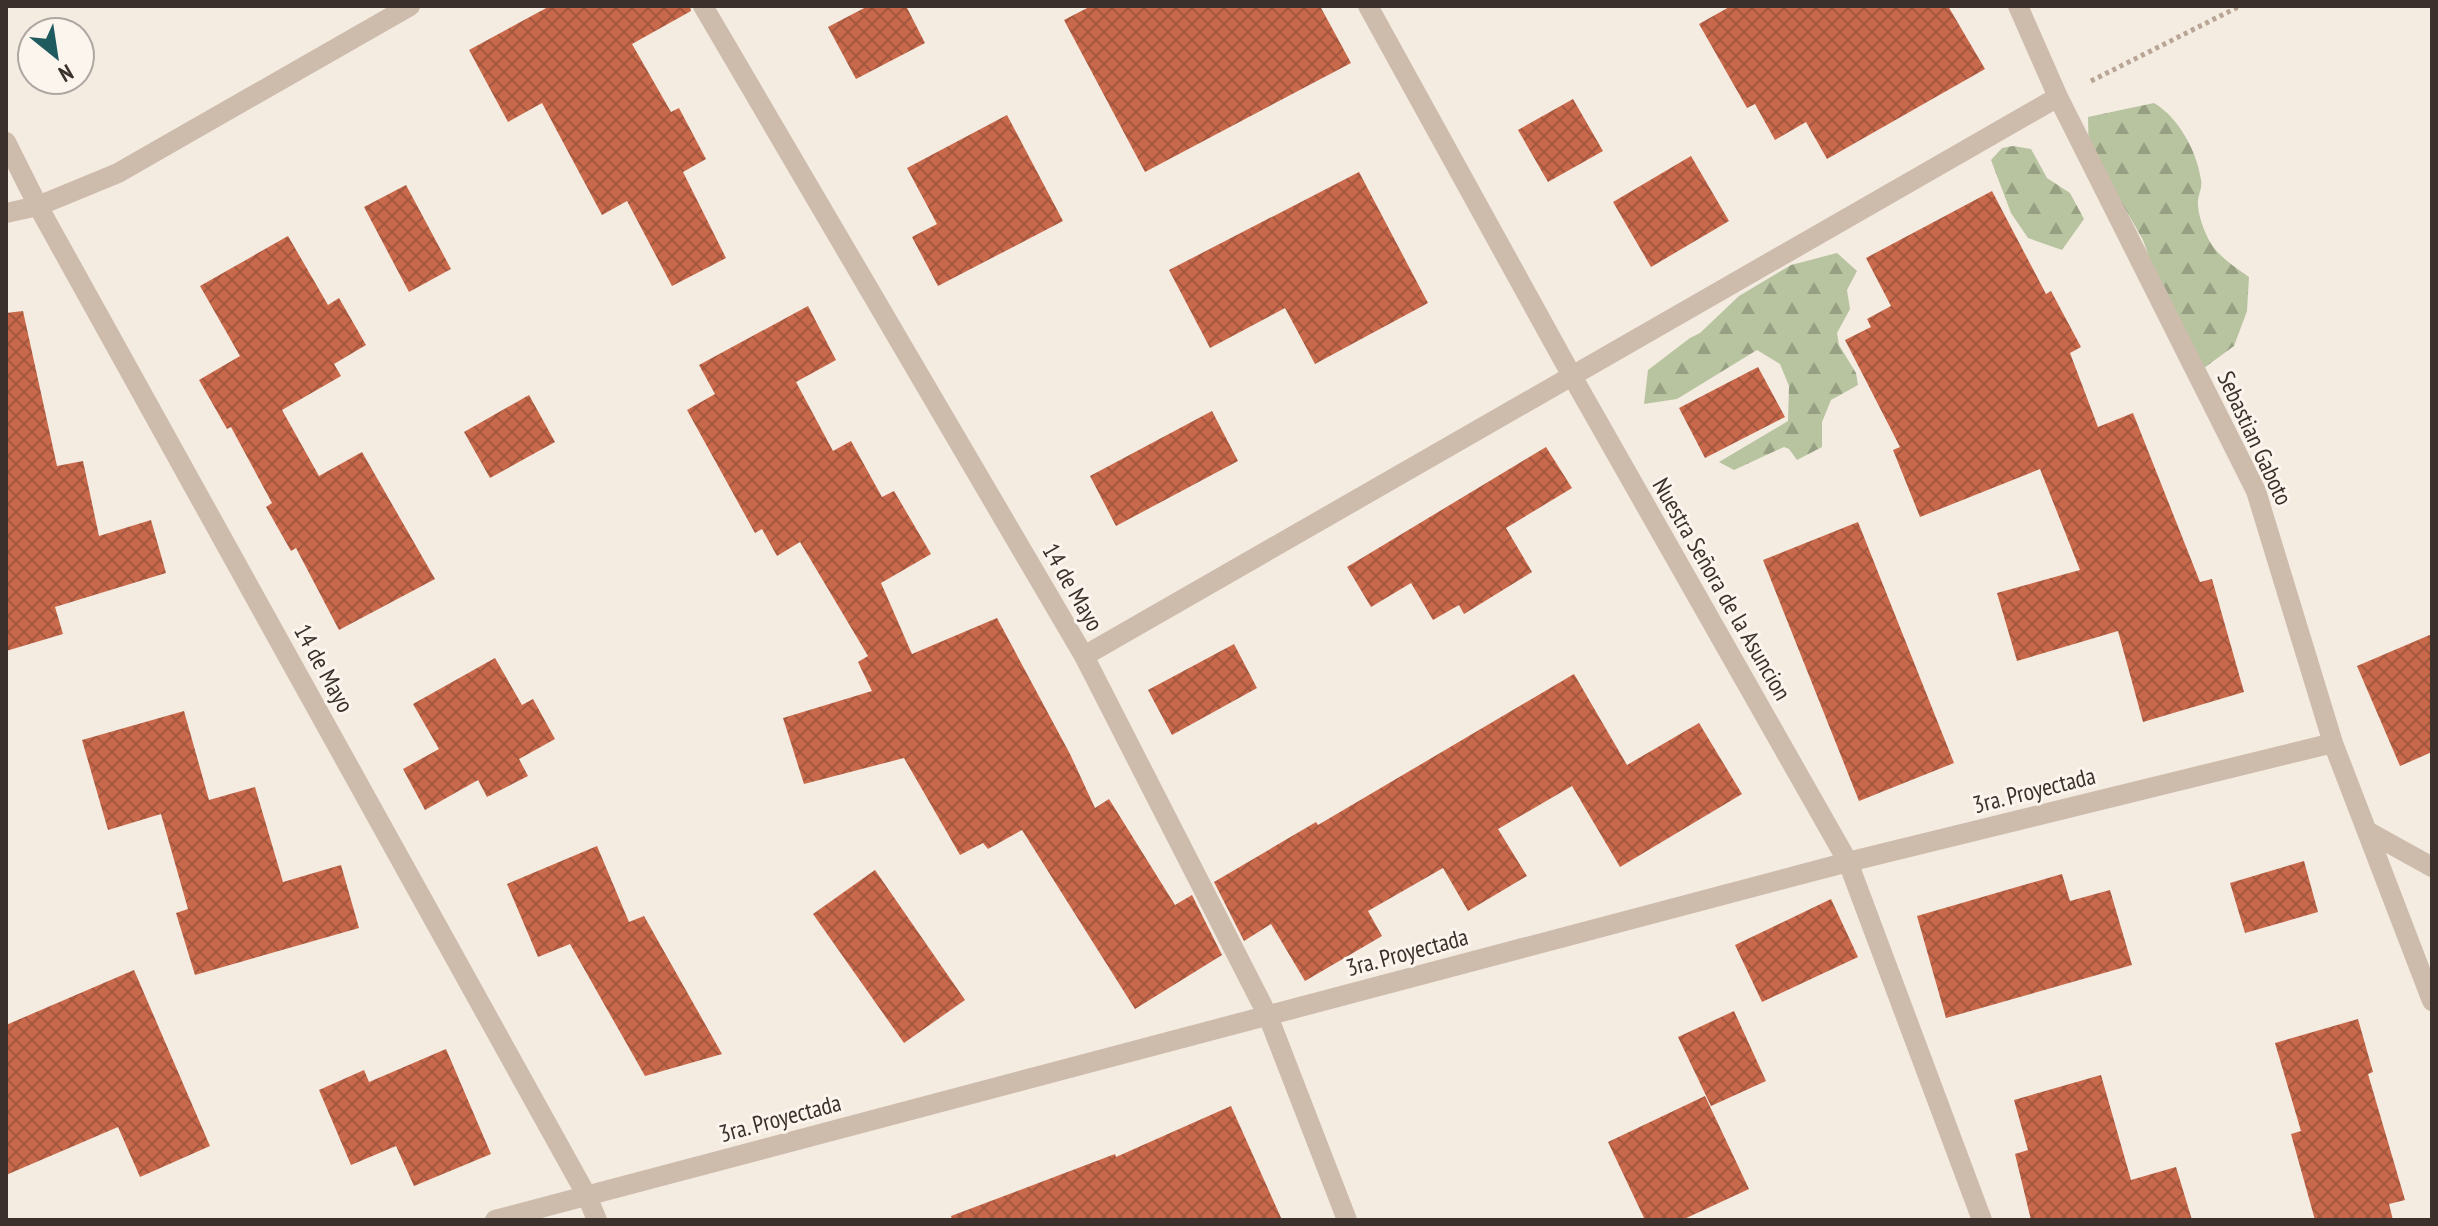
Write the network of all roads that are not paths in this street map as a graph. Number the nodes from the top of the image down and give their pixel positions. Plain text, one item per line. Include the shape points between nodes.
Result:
1 (410, 6) edge
2 (703, 6) edge
3 (1368, 6) edge
4 (2018, 6) edge
5 (2058, 97) junction
6 (6, 142) edge
7 (38, 206) junction
8 (6, 213) edge
9 (1572, 376) junction
10 (1084, 656) junction
11 (2333, 743) junction
12 (2367, 831) junction
13 (1848, 862) junction
14 (2432, 867) edge
15 (2432, 1001) edge
16 (1268, 1016) junction
17 (587, 1196) junction
18 (495, 1220) edge
19 (597, 1220) edge
20 (1347, 1220) edge
21 (1982, 1220) edge

1 - 7 street via 118,173
2 - 10 street, 14 de Mayo
3 - 9 street, Nuestra Señora de la Asuncion
4 - 5 street, Sebastian Gaboto
5 - 9 street
5 - 11 street, Sebastian Gaboto via 2256,491
6 - 7 street, 14 de Mayo
7 - 8 street
7 - 17 street, 14 de Mayo
9 - 10 street
9 - 13 street, Nuestra Señora de la Asuncion
10 - 16 street, 14 de Mayo
11 - 12 street, Sebastian Gaboto
11 - 13 street, 3ra. Proyectada
12 - 14 street
12 - 15 street, Sebastian Gaboto
13 - 16 street, 3ra. Proyectada
13 - 21 street, Nuestra Señora de la Asuncion
16 - 17 street, 3ra. Proyectada
16 - 20 street, 14 de Mayo
17 - 18 street, 3ra. Proyectada
17 - 19 street, 14 de Mayo

